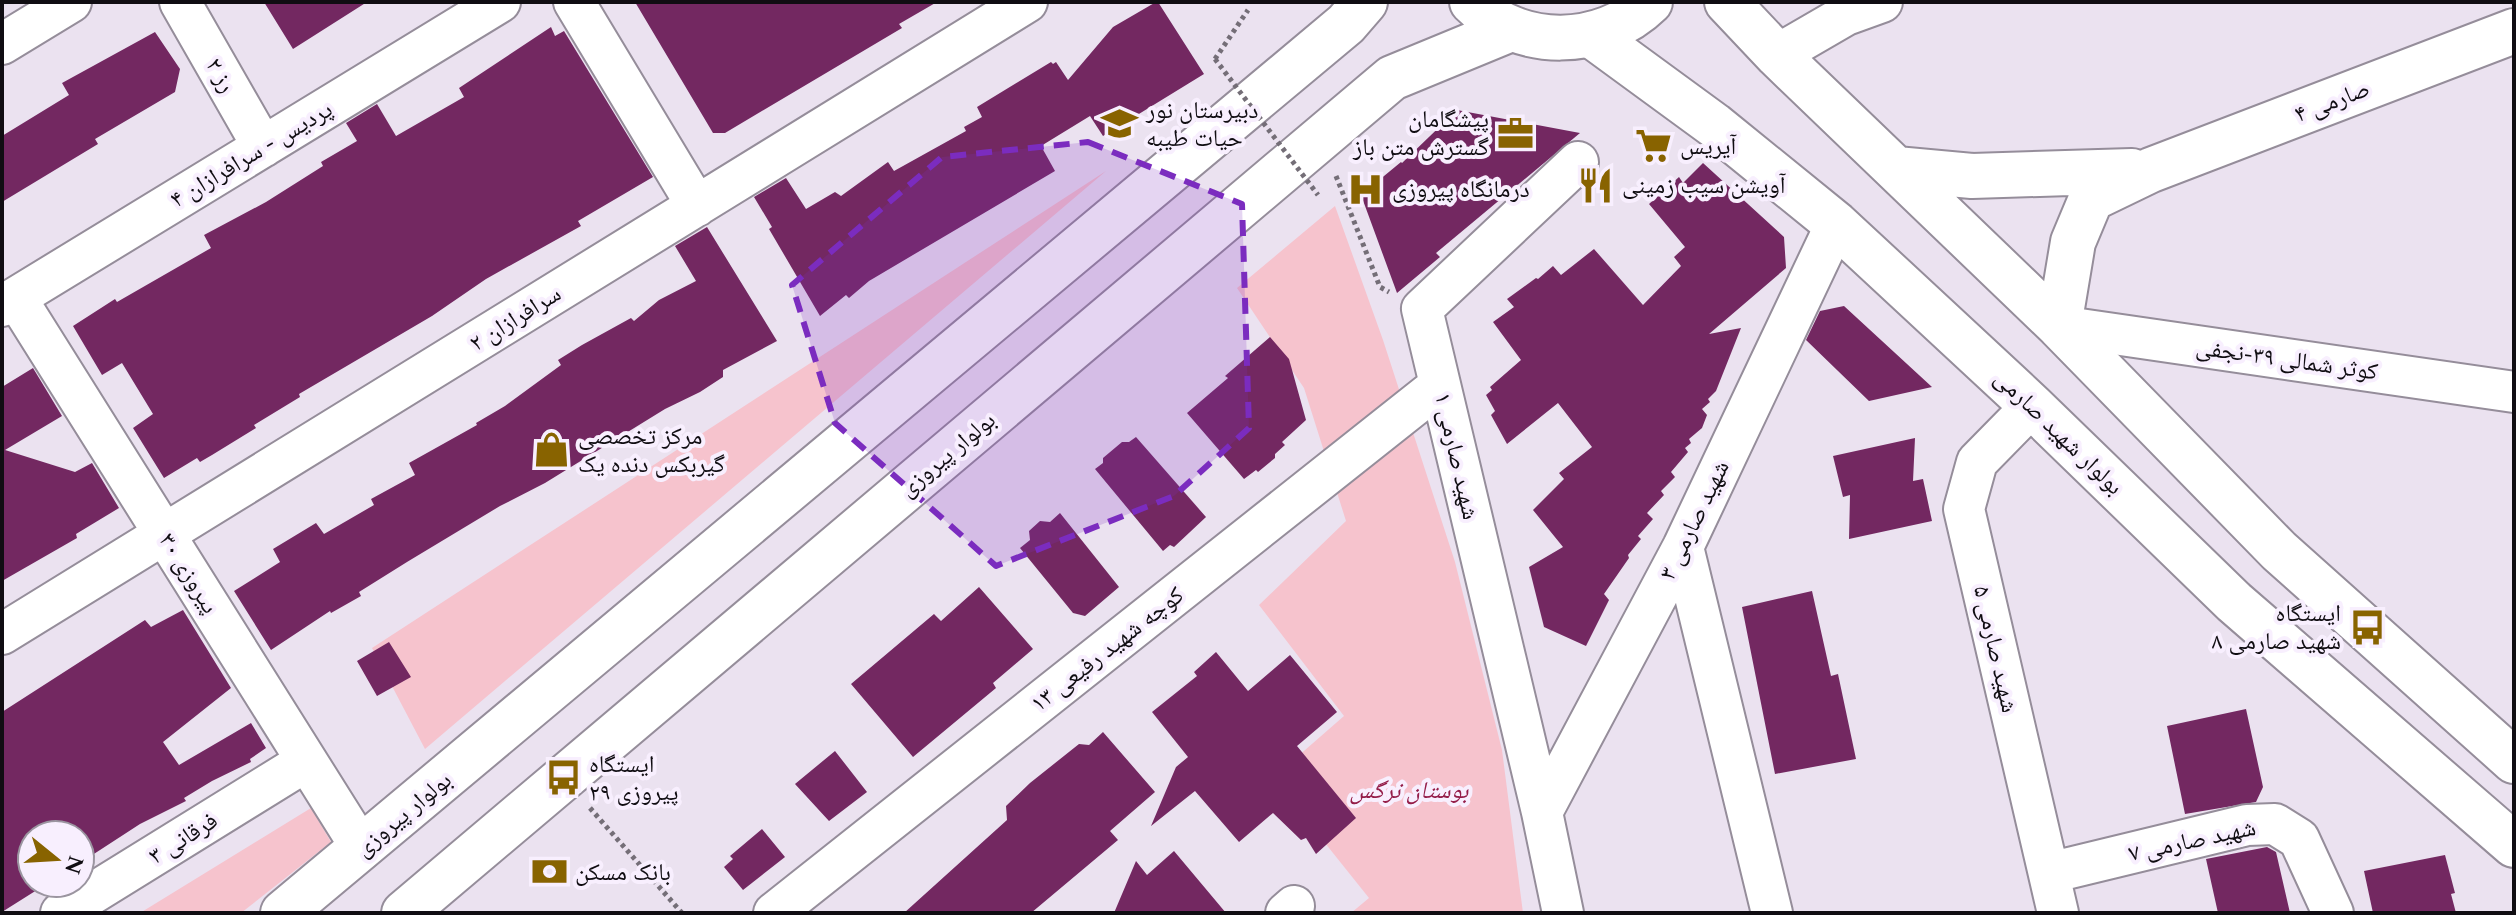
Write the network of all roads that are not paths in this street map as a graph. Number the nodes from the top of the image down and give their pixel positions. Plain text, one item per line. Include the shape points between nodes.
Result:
1 (71, 2) edge
2 (180, 2) edge
3 (500, 2) edge
4 (574, 2) edge
5 (1027, 2) edge
6 (1365, 2) edge
7 (1472, 2) edge
8 (1650, 2) edge
9 (1727, 2) edge
10 (1863, 6) edge
11 (1511, 29) junction
12 (2514, 31) edge
13 (1591, 35) junction
14 (2, 44) edge
15 (1777, 55) junction
16 (263, 147) junction
17 (1578, 162) dead end
18 (1896, 169) junction
19 (2151, 170) junction
20 (697, 206) junction
21 (1836, 224) junction
22 (9, 302) edge
23 (2059, 326) junction
24 (1440, 385) junction
25 (2514, 392) edge
26 (2032, 406) junction
27 (165, 534) junction
28 (1683, 547) junction
29 (2, 634) edge
30 (2514, 761) edge
31 (305, 762) junction
32 (1542, 812) junction
33 (2514, 845) edge
34 (362, 849) junction
35 (2049, 873) junction
36 (61, 913) edge
37 (283, 913) edge
38 (404, 913) edge
39 (774, 913) edge
40 (1563, 913) edge
41 (1772, 913) edge
42 (2058, 913) edge
43 (2333, 913) edge

1 - 14 street
2 - 16 street, رز ۲
3 - 16 street, پردیس - سرافرازان ۴
4 - 20 street
5 - 20 street, سرافرازان ۲
6 - 34 main road, بولوار پیروزی via 1346,24
7 - 11 main road
8 - 13 main road via 1621,24
9 - 15 main road
10 - 15 street
11 - 13 main road via 1550,39
11 - 38 main road, بولوار پیروزی via 1392,78
12 - 19 main road, صارمی ۴
13 - 21 main road, بولوار شهید صارمی
15 - 18 main road
16 - 22 street, پردیس - سرافرازان ۴
17 - 24 street, شهید صارمی ۱ via 1422,309
18 - 19 main road via 1972,176
18 - 23 main road
19 - 23 main road via 2091,199 2073,242
20 - 27 street, سرافرازان ۲
21 - 26 main road, بولوار شهید صارمی
21 - 28 street, شهید صارمی ۳
22 - 27 street, پیروزی ۳۰
23 - 25 street, کوثر شمالی ۳۹-نجفی
23 - 30 main road via 2279,551
24 - 32 street, شهید صارمی ۱
24 - 39 street, کوچه شهید رفیعی ۱۳
26 - 33 main road, بولوار شهید صارمی via 2234,602
26 - 35 street, شهید صارمی ۵ via 1977,462 1964,509
27 - 29 street, سرافرازان ۲
27 - 31 street, پیروزی ۳۰
28 - 32 street, شهید صارمی ۳
28 - 41 street
31 - 34 street, پیروزی ۳۰
31 - 36 street, فرقانی ۳
32 - 40 street, شهید صارمی ۱
34 - 37 main road, بولوار پیروزی
35 - 42 street, شهید صارمی ۵
35 - 43 street, شهید صارمی ۷ via 2247,825 2275,824 2299,839

